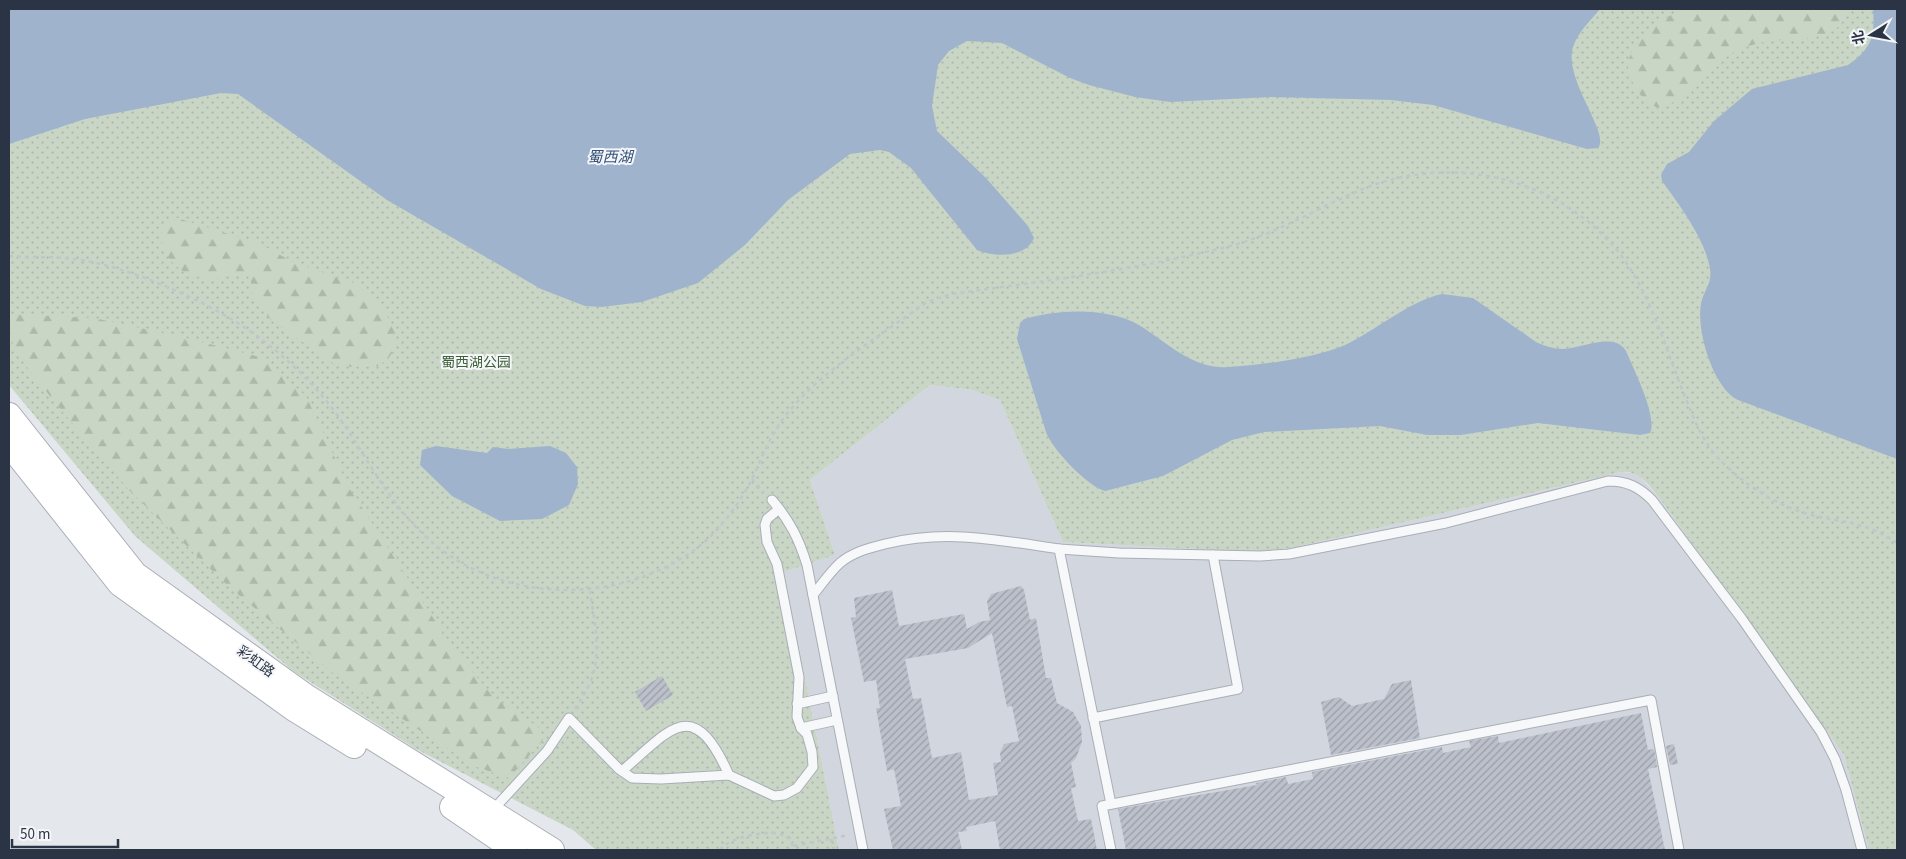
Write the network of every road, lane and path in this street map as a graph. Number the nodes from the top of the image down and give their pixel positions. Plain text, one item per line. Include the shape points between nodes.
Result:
1 (9, 256) edge
2 (9, 415) edge
3 (9, 444) edge
4 (752, 479) junction
5 (772, 500) joint
6 (779, 509) junction
7 (1897, 543) edge
8 (1059, 549) junction
9 (1213, 555) junction
10 (590, 590) junction
11 (813, 595) junction
12 (833, 696) junction
13 (797, 704) junction
14 (569, 718) junction
15 (1093, 718) junction
16 (837, 720) junction
17 (801, 728) junction
18 (622, 771) junction
19 (729, 775) junction
20 (1110, 804) junction
21 (492, 812) junction
22 (860, 833) junction
23 (831, 839) junction
24 (794, 846) junction
25 (515, 850) edge
26 (552, 850) edge
27 (720, 850) edge
28 (794, 850) edge
29 (834, 850) edge
30 (863, 850) edge
31 (1111, 850) edge
32 (1679, 850) edge
33 (1862, 850) edge

1 - 10 path via 74,259 118,268 214,310 263,340 309,379 336,413 390,496 416,528 439,548 468,566 508,582 549,590
2 - 21 main road, 彩虹路 via 135,574 307,697
3 - 25 main road, 彩虹路 via 120,584 294,709 478,823
4 - 5 path
4 - 7 path via 765,447 786,415 805,394 927,302 951,294 1106,273 1236,244 1395,178 1428,172 1473,172 1516,182 1553,199 1582,216 1606,238 1646,296 1698,428 1717,457 1746,484 1776,501 1810,514 1857,523
4 - 10 path via 715,533 692,553 651,576
5 - 6 lane
6 - 11 lane via 798,537
6 - 13 lane via 767,519 765,532 777,564 799,677
8 - 9 lane
8 - 11 lane via 950,535 913,538 852,555 840,563
8 - 15 lane
9 - 15 lane via 1238,689
9 - 33 lane via 1289,554 1446,523 1608,481 1628,483 1652,500 1742,619 1821,732 1846,790
10 - 14 path via 596,639 595,666 590,684
11 - 12 lane
12 - 13 lane
12 - 16 lane
13 - 17 lane
14 - 18 lane
14 - 21 lane via 547,751
15 - 20 lane
16 - 17 lane
16 - 22 lane
17 - 19 lane via 811,742 813,767 804,782 791,792 768,795
18 - 19 lane via 638,779
18 - 19 lane via 666,734 683,727 697,728 705,734 718,749
20 - 31 lane via 1102,806
20 - 32 lane via 1651,700
21 - 26 main road, 彩虹路
22 - 23 path
22 - 30 lane
23 - 24 path
23 - 29 path
24 - 27 path via 787,835 776,832 733,840
24 - 28 path

